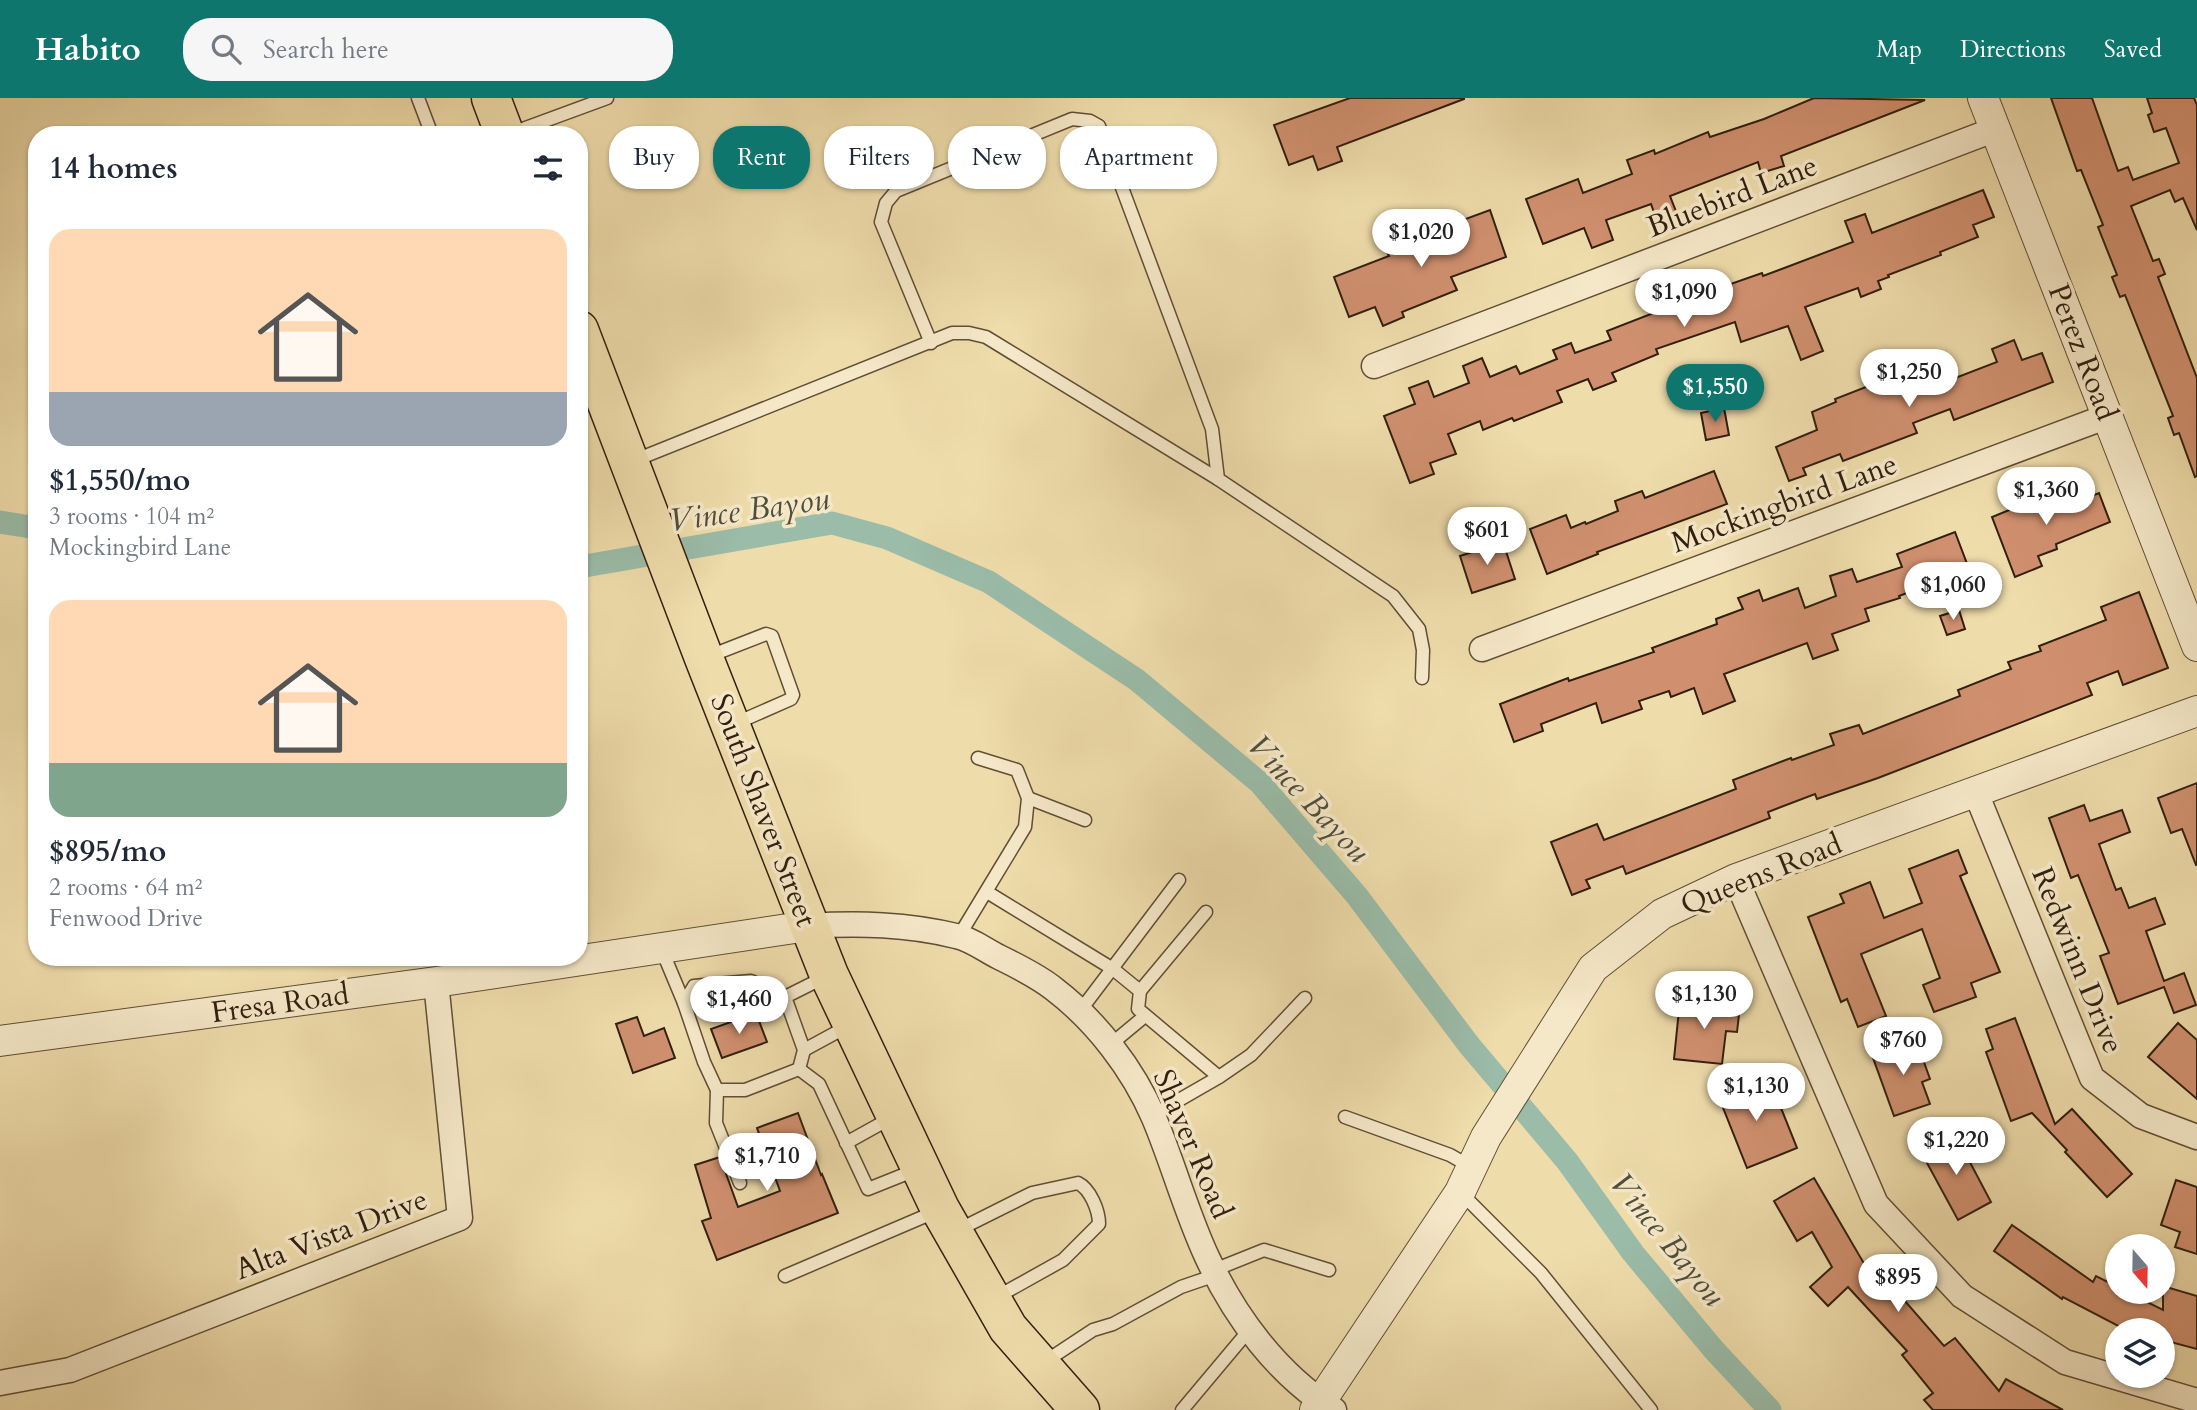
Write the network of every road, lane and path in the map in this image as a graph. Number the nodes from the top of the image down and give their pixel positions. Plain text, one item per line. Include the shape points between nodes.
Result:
1 (418, 98) edge
2 (491, 98) edge
3 (607, 98) edge
4 (1983, 98) edge
5 (429, 126) edge
6 (502, 126) edge
7 (530, 126) edge
8 (1996, 129) junction
9 (931, 343) junction
10 (588, 362) edge
11 (1374, 366) dead end
12 (2108, 416) junction
13 (629, 462) junction
14 (1218, 479) junction
15 (2197, 646) edge
16 (1482, 649) dead end
17 (704, 658) junction
18 (1422, 678) dead end
19 (2197, 711) edge
20 (730, 725) junction
21 (978, 758) dead end
22 (1976, 793) junction
23 (1028, 798) junction
24 (1085, 820) dead end
25 (1736, 878) junction
26 (1179, 880) dead end
27 (987, 892) junction
28 (1206, 912) dead end
29 (808, 926) junction
30 (959, 936) junction
31 (661, 948) junction
32 (588, 956) edge
33 (504, 966) edge
34 (1113, 969) junction
35 (451, 972) edge
36 (829, 975) junction
37 (1140, 991) junction
38 (785, 997) junction
39 (1305, 999) dead end
40 (684, 1003) junction
41 (1080, 1011) junction
42 (1145, 1016) junction
43 (852, 1024) junction
44 (0, 1041) edge
45 (1110, 1045) junction
46 (804, 1050) junction
47 (799, 1069) junction
48 (1219, 1077) junction
49 (718, 1090) junction
50 (895, 1115) junction
51 (1153, 1115) junction
52 (1345, 1117) dead end
53 (2197, 1137) edge
54 (845, 1143) junction
55 (920, 1168) junction
56 (1466, 1180) junction
57 (740, 1183) dead end
58 (947, 1221) junction
59 (1329, 1270) dead end
60 (1215, 1272) junction
61 (785, 1276) dead end
62 (992, 1300) junction
63 (1250, 1329) junction
64 (1041, 1365) junction
65 (0, 1383) edge
66 (2197, 1401) edge
67 (1323, 1407) edge
68 (1184, 1409) edge
69 (1080, 1410) edge
70 (1651, 1410) edge

1 - 5 lane
2 - 6 main road
3 - 7 lane
4 - 8 street, Perez Road
8 - 11 street, Bluebird Lane
8 - 12 street, Perez Road
9 - 13 lane
9 - 14 lane via 952,333 986,337
9 - 14 lane via 881,222 886,203 897,191 1072,119 1090,121 1099,126 1212,429
10 - 13 main road, South Shaver Street
12 - 15 street, Perez Road
12 - 16 street, Mockingbird Lane
13 - 17 main road, South Shaver Street
14 - 18 lane via 1393,596 1419,629
17 - 20 main road, South Shaver Street
17 - 20 lane via 772,636 793,695
19 - 22 street, Queens Road
20 - 29 main road, South Shaver Street
21 - 23 lane via 1017,770
22 - 25 street, Queens Road
22 - 53 street, Redwinn Drive via 2092,1078 2141,1116
23 - 24 lane
23 - 27 lane via 1025,827
25 - 56 street, Queens Road via 1662,914 1593,968 1486,1137
25 - 66 street via 1876,1204 1962,1296 2065,1363
26 - 34 lane
27 - 30 lane
27 - 34 lane
28 - 37 lane
29 - 30 street, Shaver Road via 856,923
29 - 31 street, Fresa Road
29 - 36 main road, South Shaver Street
30 - 41 street, Shaver Road via 1052,987
31 - 32 street, Fresa Road
31 - 40 lane
33 - 35 street, Fresa Road
34 - 37 lane
34 - 41 lane
35 - 44 street, Fresa Road
35 - 65 street, Alta Vista Drive via 460,1218 69,1370
36 - 38 lane
36 - 43 main road, South Shaver Street
37 - 42 lane via 1138,1009
38 - 40 lane via 751,981 694,986
38 - 46 lane
39 - 48 lane via 1251,1055
40 - 49 lane
41 - 45 street, Shaver Road
42 - 45 lane
42 - 48 lane
43 - 46 lane
43 - 50 main road, South Shaver Street
45 - 51 street, Shaver Road
46 - 47 lane
47 - 49 lane via 745,1090
47 - 54 lane via 819,1084
48 - 51 lane
49 - 57 lane via 716,1123
50 - 54 lane
50 - 55 main road, South Shaver Street
51 - 60 street, Shaver Road
52 - 56 lane via 1450,1155
54 - 55 lane via 868,1189
55 - 58 main road, South Shaver Street
56 - 67 street, Queens Road
56 - 70 lane
58 - 61 lane
58 - 62 main road, South Shaver Street
58 - 62 lane via 1032,1193 1078,1183 1086,1187 1099,1224 1063,1260
59 - 60 lane via 1264,1250
60 - 63 street, Shaver Road
60 - 64 lane via 1093,1330
62 - 64 main road, South Shaver Street via 1008,1328
63 - 67 street, Shaver Road via 1286,1373
63 - 68 lane
64 - 69 main road, South Shaver Street

